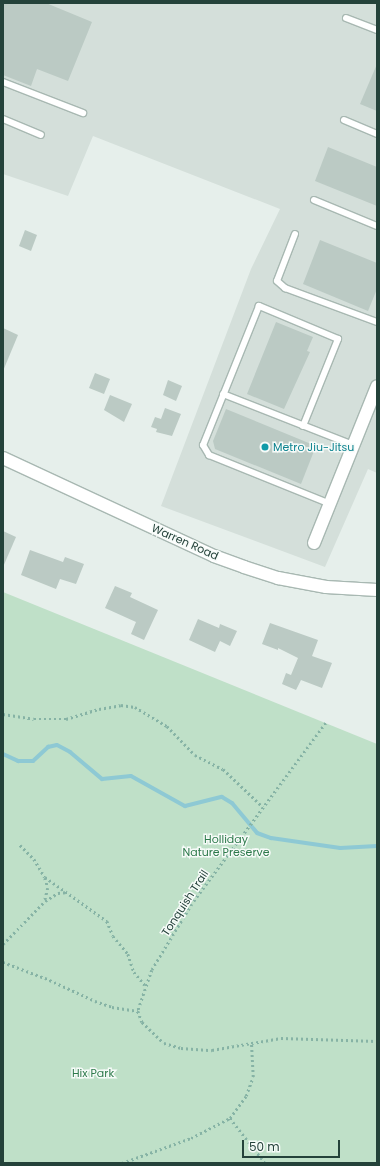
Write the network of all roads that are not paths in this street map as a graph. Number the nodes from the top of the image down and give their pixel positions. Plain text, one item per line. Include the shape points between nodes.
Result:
1 (346, 18) dead end
2 (377, 30) edge
3 (3, 82) edge
4 (83, 113) dead end
5 (3, 119) edge
6 (344, 120) dead end
7 (377, 134) edge
8 (41, 135) dead end
9 (314, 200) dead end
10 (377, 226) edge
11 (295, 234) dead end
12 (377, 322) edge
13 (377, 386) edge
14 (223, 394) junction
15 (303, 426) junction
16 (353, 445) junction
17 (3, 458) edge
18 (330, 504) junction
19 (314, 543) dead end
20 (377, 590) edge

1 - 2 lane
3 - 4 lane
5 - 8 lane
6 - 7 lane
9 - 10 lane
11 - 12 lane via 277,281 285,288
13 - 16 main road
14 - 15 lane
14 - 15 lane via 259,306 338,340
14 - 18 lane via 203,445 209,455
15 - 16 lane
16 - 18 main road
17 - 20 main road, Warren Road via 214,556 244,567 278,578 319,585
18 - 19 main road

